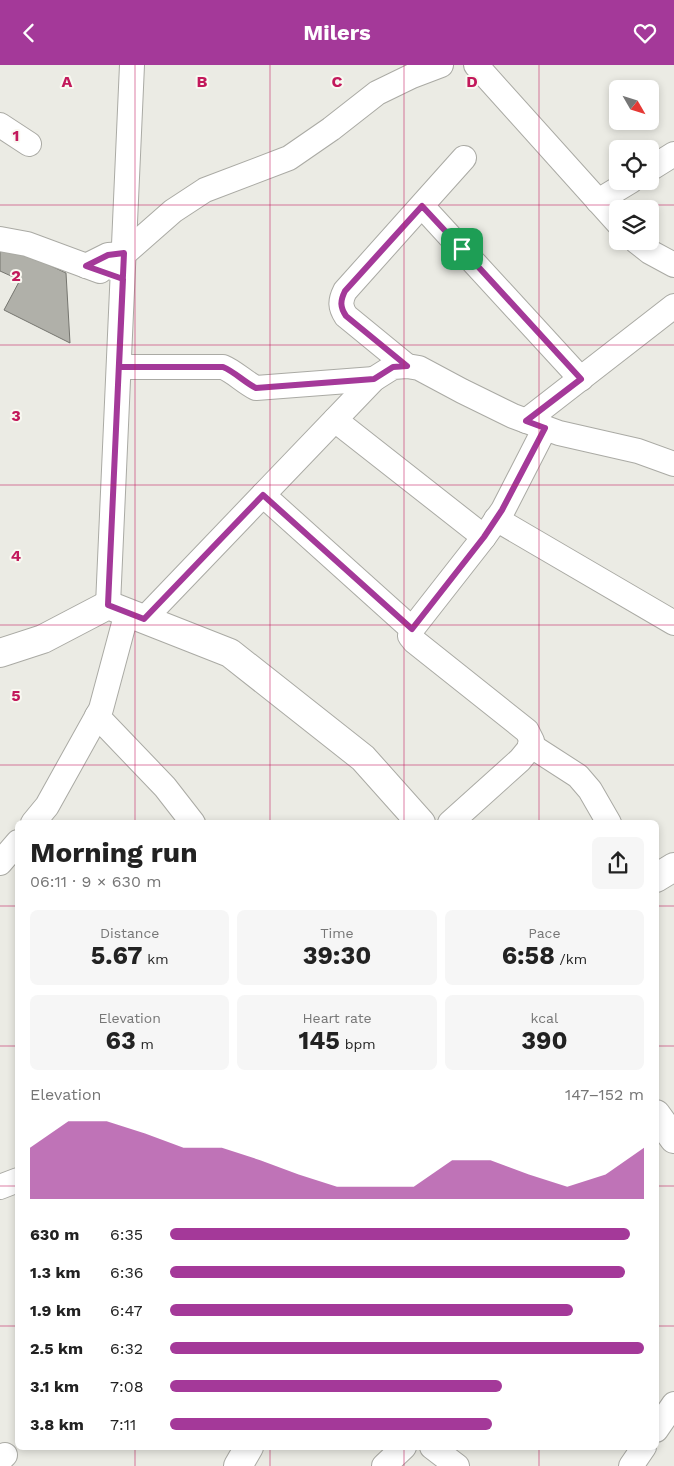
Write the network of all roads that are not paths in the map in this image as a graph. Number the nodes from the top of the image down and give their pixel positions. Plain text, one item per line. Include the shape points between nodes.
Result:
1 (132, 65) edge
2 (476, 65) edge
3 (428, 67) edge
4 (0, 125) edge
5 (28, 144) dead end
6 (674, 155) edge
7 (464, 158) dead end
8 (659, 164) edge
9 (616, 190) edge
10 (598, 201) junction
11 (422, 206) junction
12 (609, 213) edge
13 (0, 239) edge
14 (647, 250) edge
15 (124, 253) junction
16 (674, 265) edge
17 (86, 266) junction
18 (123, 279) junction
19 (674, 306) edge
20 (407, 366) junction
21 (119, 367) junction
22 (374, 379) junction
23 (581, 379) junction
24 (335, 420) junction
25 (536, 424) junction
26 (674, 464) edge
27 (263, 495) junction
28 (490, 528) junction
29 (126, 612) junction
30 (674, 623) edge
31 (412, 629) junction
32 (0, 653) edge
33 (97, 716) junction
34 (530, 745) junction
35 (35, 820) edge
36 (191, 820) edge
37 (418, 820) edge
38 (453, 820) edge
39 (607, 820) edge
40 (15, 846) edge
41 (0, 863) edge
42 (674, 867) edge
43 (659, 877) edge
44 (659, 1118) edge
45 (674, 1139) edge
46 (15, 1181) edge
47 (0, 1187) edge
48 (674, 1404) edge
49 (659, 1426) edge
50 (247, 1450) edge
51 (401, 1450) edge
52 (436, 1450) edge
53 (642, 1450) edge
54 (238, 1466) edge
55 (384, 1466) edge
56 (456, 1466) edge
57 (631, 1466) edge

1 - 15 street
2 - 10 street
3 - 15 street via 377,93 289,158 205,190 173,211
4 - 5 street
6 - 8 street
7 - 11 street
9 - 10 street
10 - 12 street
11 - 20 street via 345,291 341,300 346,316
11 - 23 street
13 - 17 street via 27,244
14 - 16 street
15 - 17 street via 108,255
15 - 18 street
17 - 18 street
18 - 21 street
19 - 23 street
20 - 22 street via 393,367
20 - 25 street via 419,368
21 - 22 street via 223,367 256,388
21 - 29 street
22 - 24 street
23 - 25 street
24 - 27 street
24 - 28 street
25 - 26 street via 558,433 638,451
25 - 28 street
27 - 29 street
27 - 31 street
28 - 30 street
28 - 31 street
29 - 32 street
29 - 33 street
29 - 37 street via 230,653 363,758
31 - 34 street via 410,636 414,641 527,731 532,741
33 - 35 street via 47,806
33 - 36 street
34 - 38 street via 520,760
34 - 39 street via 578,775
40 - 41 street
42 - 43 street
44 - 45 street
46 - 47 street
48 - 49 street
50 - 54 street
51 - 55 street
52 - 56 street
53 - 57 street

